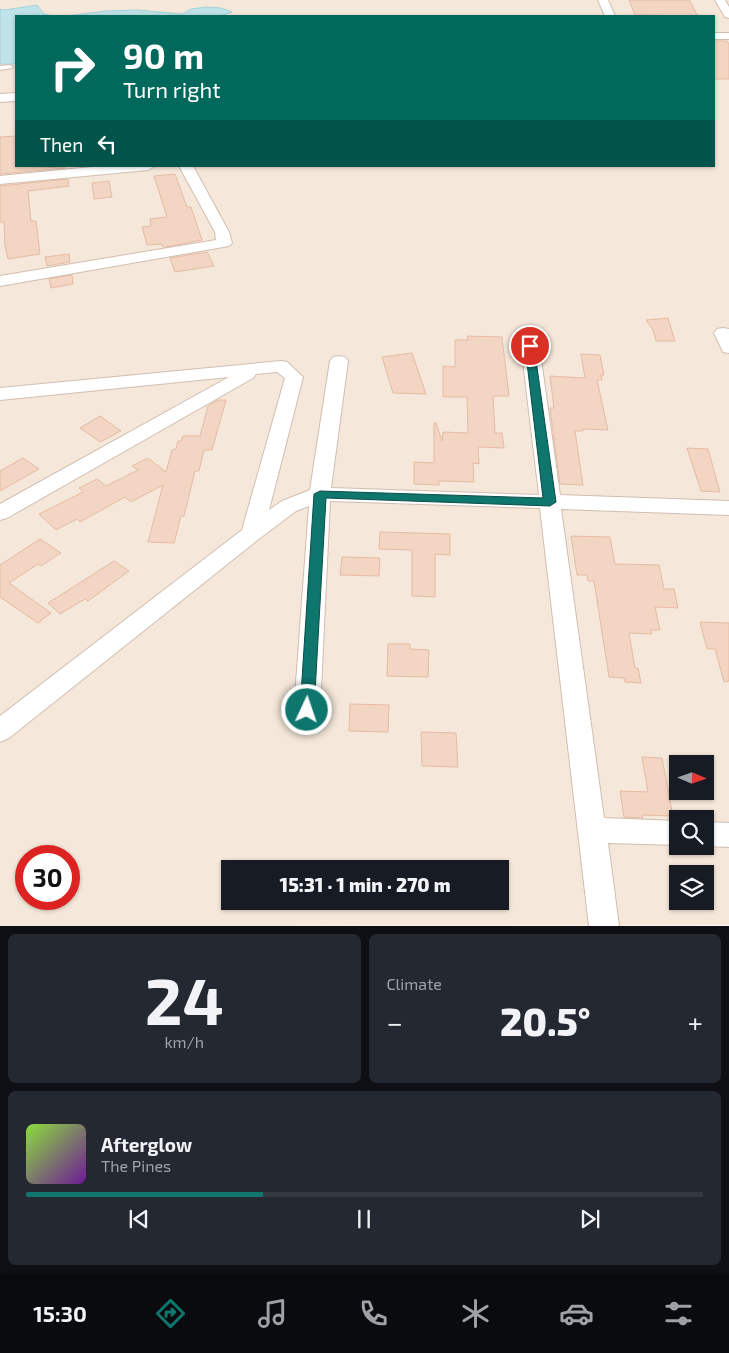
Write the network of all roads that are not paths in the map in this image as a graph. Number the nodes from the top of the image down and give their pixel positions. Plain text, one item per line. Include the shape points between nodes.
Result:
1 (604, 0) edge
2 (720, 0) edge
3 (610, 15) edge
4 (729, 15) edge
5 (715, 36) edge
6 (729, 36) edge
7 (10, 67) dead end
8 (0, 68) edge
9 (15, 97) edge
10 (0, 98) edge
11 (137, 167) edge
12 (187, 167) edge
13 (0, 180) edge
14 (0, 281) edge
15 (530, 346) dead end
16 (339, 361) dead end
17 (253, 370) junction
18 (0, 394) edge
19 (320, 494) junction
20 (550, 502) junction
21 (729, 508) edge
22 (0, 513) edge
23 (252, 533) junction
24 (307, 710) dead end
25 (2, 727) edge
26 (592, 830) junction
27 (669, 833) edge
28 (714, 834) edge
29 (729, 835) edge
30 (604, 926) edge

1 - 3 street
2 - 4 street
5 - 6 street
7 - 8 lane
9 - 10 street
11 - 13 street
12 - 14 street via 222,232 224,243
15 - 20 street
16 - 19 street
17 - 18 street
17 - 22 street
17 - 23 street via 281,366 294,377
19 - 20 street
19 - 23 street via 289,506
19 - 24 street
20 - 21 street
20 - 26 street
23 - 25 street
26 - 27 street
26 - 30 street
28 - 29 street

